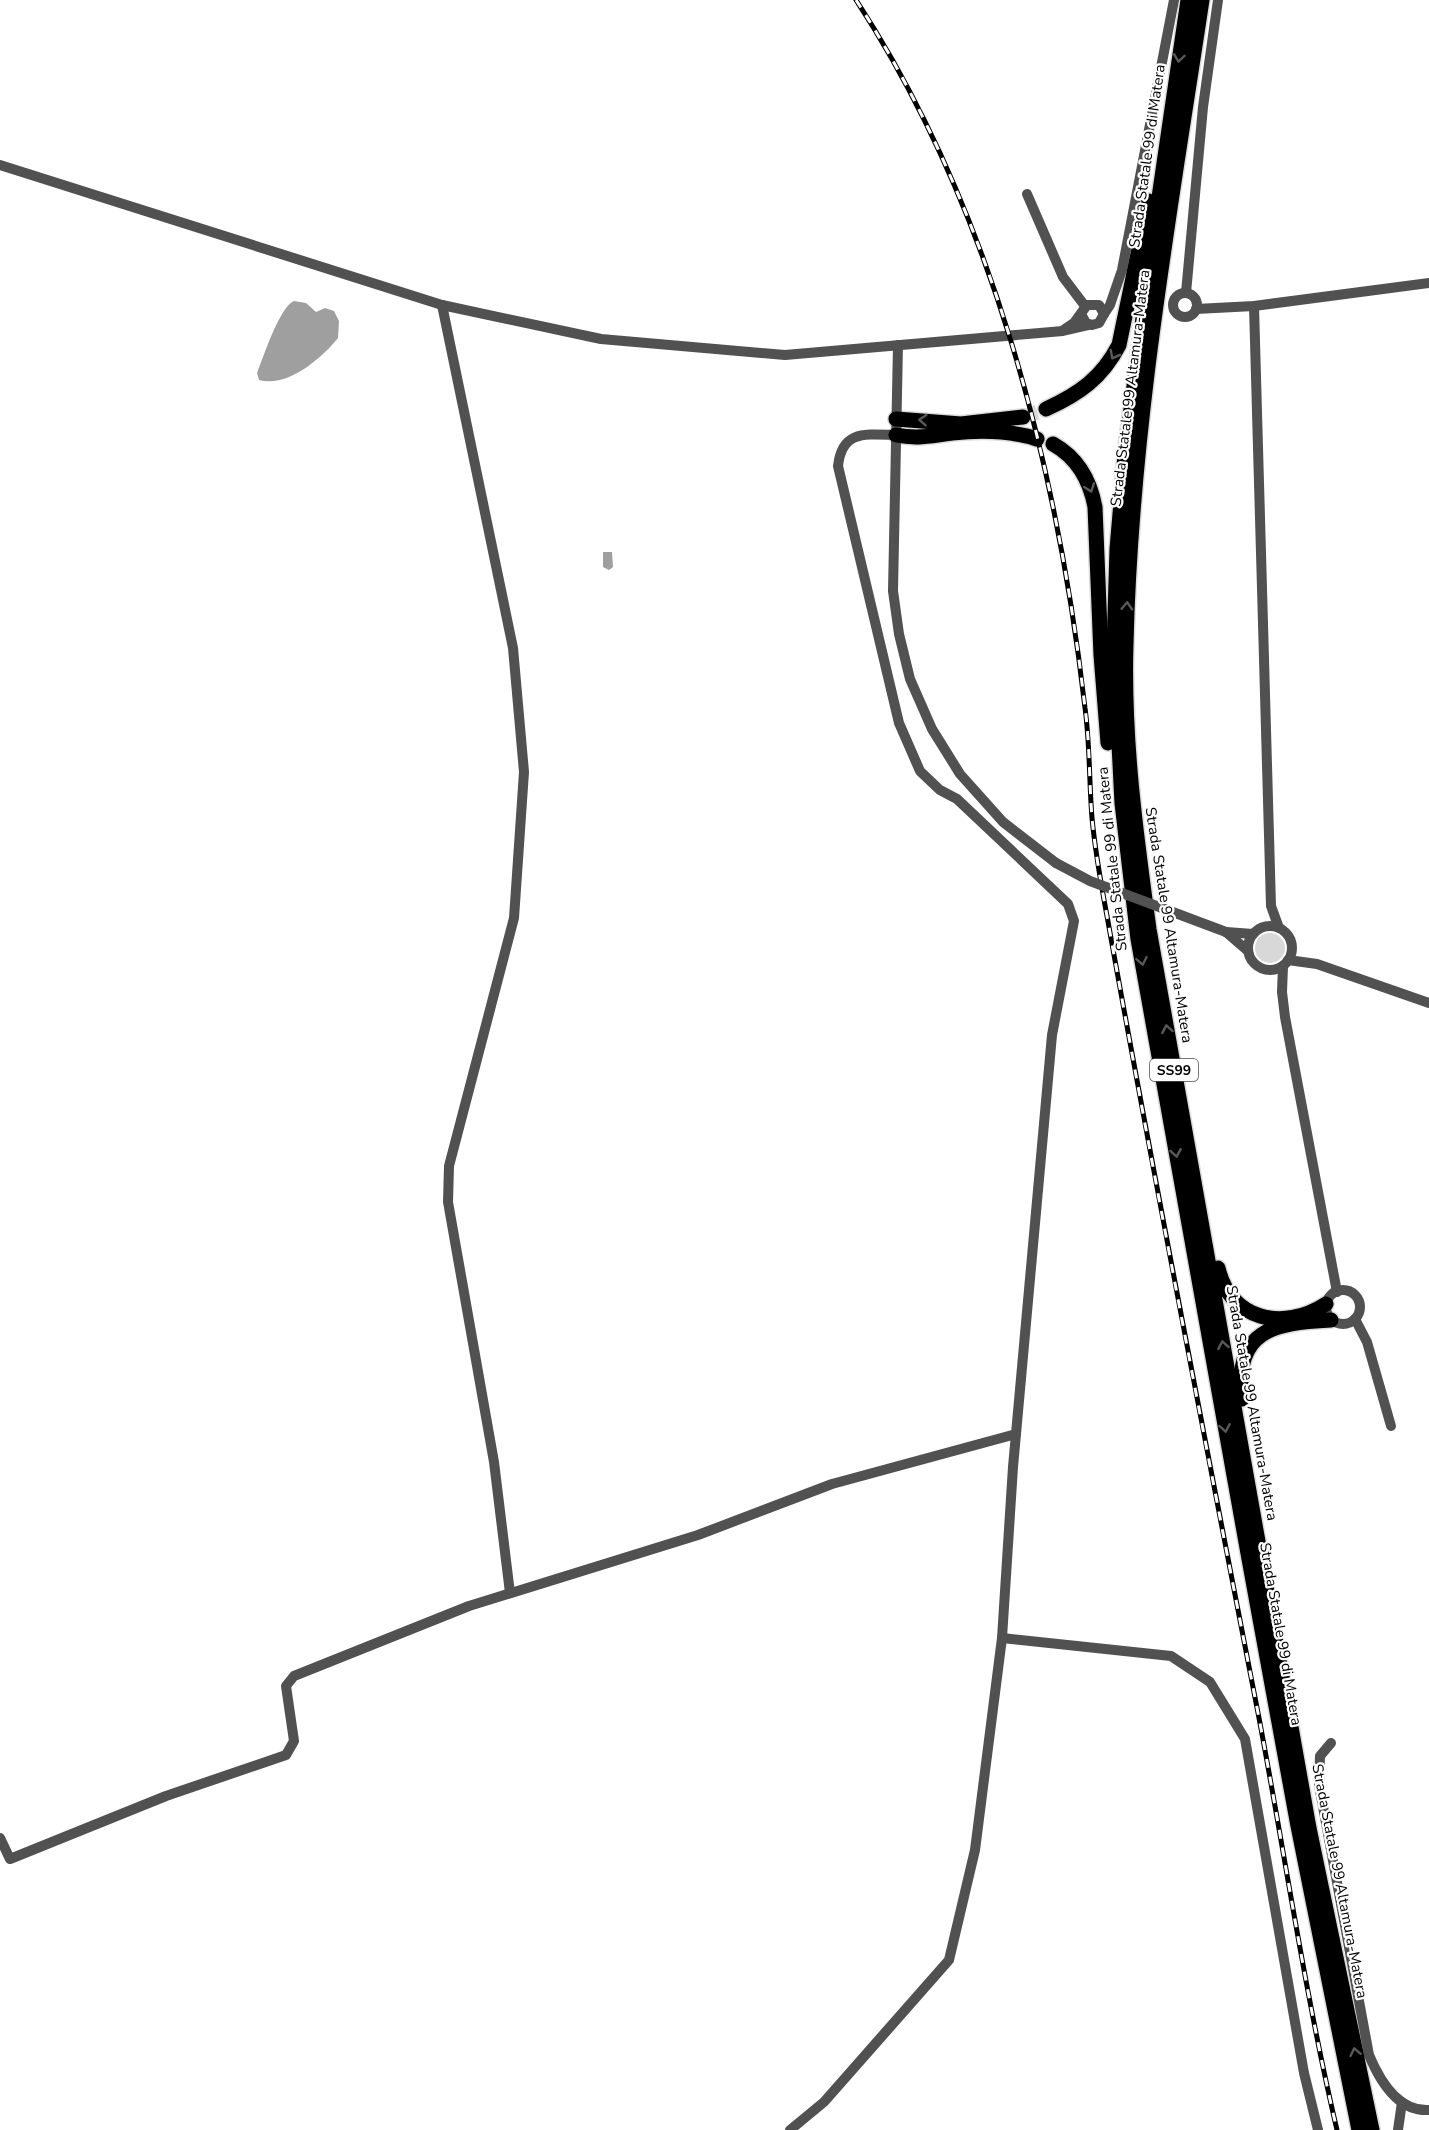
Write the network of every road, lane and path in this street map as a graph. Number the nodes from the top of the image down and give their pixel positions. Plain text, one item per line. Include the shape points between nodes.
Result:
1 (1174, 0) edge
2 (1188, 0) edge
3 (1202, 0) edge
4 (1218, 0) edge
5 (1174, 93) junction
6 (0, 165) edge
7 (1028, 194) dead end
8 (1429, 283) edge
9 (1116, 289) junction
10 (1186, 293) junction
11 (1096, 304) junction
12 (441, 305) junction
13 (1254, 306) junction
14 (1196, 309) junction
15 (1083, 310) junction
16 (1104, 314) junction
17 (1089, 324) junction
18 (1063, 331) junction
19 (898, 345) junction
20 (1046, 409) tunnel mouth
21 (1023, 417) tunnel mouth
22 (896, 419) junction
23 (896, 435) junction
24 (1037, 439) dead end
25 (1053, 444) dead end
26 (1271, 906) junction
27 (1279, 928) junction
28 (1257, 931) junction
29 (1226, 932) junction
30 (1138, 939) junction
31 (1292, 946) junction
32 (1248, 951) junction
33 (1285, 963) junction
34 (1317, 964) junction
35 (1268, 970) junction
36 (1282, 992) junction
37 (1429, 1003) edge
38 (1175, 1077) junction
39 (1337, 1292) junction
40 (1326, 1304) junction
41 (1355, 1319) junction
42 (1331, 1320) junction
43 (1392, 1426) dead end
44 (1016, 1434) junction
45 (510, 1593) junction
46 (1002, 1638) junction
47 (1281, 1669) junction
48 (1331, 1743) dead end
49 (0, 1838) edge
50 (1361, 2080) junction
51 (1402, 2102) junction
52 (1429, 2110) edge
53 (790, 2130) edge
54 (1318, 2130) edge
55 (1359, 2130) edge
56 (1372, 2130) edge
57 (1380, 2130) edge
58 (1398, 2130) edge

1 - 9 street
2 -> 5 highway, Strada Statale 99 di Matera / SS99
38 -> 3 highway, Strada Statale 99 Altamura-Matera / SS99 via 1132,802 1126,645 1136,457
4 - 10 street via 1203,107
5 -> 20 highway via 1119,345 1093,382 1073,397
5 - 30 highway, Strada Statale 99 di Matera / SS99 via 1125,455 1117,549 1116,724
6 - 12 street
7 - 15 street via 1063,277
8 - 13 street
9 - 11 street
9 - 16 street
10 - 14 street via 1195,298
10 - 14 street via 1175,297 1174,309 1182,316
11 - 15 street
11 - 16 street
12 - 19 street via 601,339 785,355
12 - 45 street via 513,648 524,772 514,918 449,1166 448,1202 494,1462
13 - 14 street
13 - 26 street
15 - 17 street via 1083,320
15 - 18 street
16 - 17 street via 1099,323
17 - 18 street
18 - 19 street
19 - 22 street
21 -> 22 highway via 962,424
22 - 23 street
23 - 24 highway via 926,438 1000,431
23 - 29 street, bridge via 893,591 899,634 910,679 932,729 960,774 1003,822 1056,863 1090,881
23 - 44 street via 853,438 844,443 838,466 899,723 920,771 940,790 957,799 1068,904 1074,921 1052,1035
25 -> 30 highway via 1081,468 1095,507 1107,742 1119,845
26 - 27 street
26 - 28 street
27 - 28 street
27 - 31 street
28 - 29 street
28 - 32 street
29 - 32 street
30 -> 55 highway, Strada Statale 99 di Matera / SS99 via 1298,1826
31 - 33 street
31 - 34 street
32 - 35 street via 1255,964
33 - 34 street
33 - 35 street
33 - 36 street
34 - 37 street
35 - 36 street
36 - 39 street
38 - 40 highway via 1222,1284 1230,1298 1261,1317 1281,1319 1306,1315
47 -> 38 highway, Strada Statale 99 Altamura-Matera / SS99
39 - 40 street
39 - 41 street via 1348,1291 1357,1298 1360,1309
40 - 42 street
41 - 42 street via 1346,1324
41 - 43 street via 1367,1342
42 - 47 highway via 1267,1330 1245,1352 1240,1367
44 - 45 street via 832,1484 698,1534
44 - 46 street
45 - 49 street via 290,1678 286,1690 294,1741 286,1755 166,1796 10,1859
46 - 53 street via 975,1850 949,1960 824,2102
46 - 54 street via 1171,1656 1210,1682 1233,1717 1245,1740 1304,2073
50 -> 47 highway, Strada Statale 99 Altamura-Matera / SS99
48 - 51 street via 1320,1756 1319,1785 1369,2055 1380,2080
50 - 56 highway, Strada Statale 99 Altamura-Matera / SS99
50 - 57 street via 1370,2092
51 - 52 street
51 - 58 street

